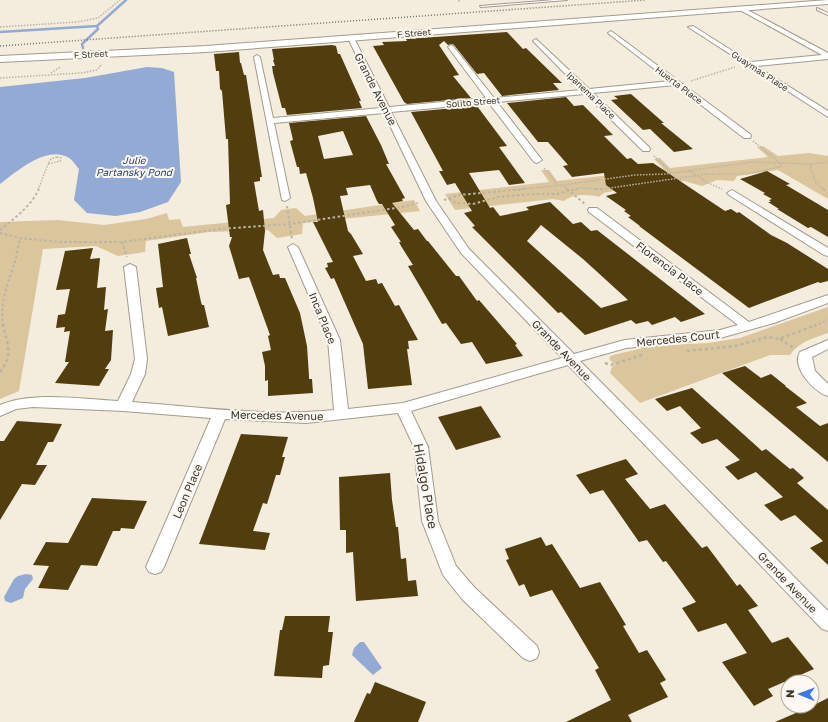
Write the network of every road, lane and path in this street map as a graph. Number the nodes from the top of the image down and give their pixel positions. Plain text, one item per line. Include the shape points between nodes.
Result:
1 (120, 0) edge
2 (459, 0) edge
3 (566, 0) edge
4 (828, 2) edge
5 (459, 3) dead end
6 (481, 6) dead end
7 (742, 9) junction
8 (818, 9) dead end
9 (828, 14) edge
10 (0, 27) edge
11 (691, 27) dead end
12 (611, 33) dead end
13 (351, 38) junction
14 (536, 41) dead end
15 (451, 48) dead end
16 (828, 56) edge
17 (257, 57) dead end
18 (0, 59) edge
19 (106, 64) dead end
20 (751, 65) junction
21 (0, 78) edge
22 (676, 83) junction
23 (588, 92) junction
24 (493, 100) junction
25 (387, 110) junction
26 (828, 115) edge
27 (269, 121) junction
28 (747, 136) joint
29 (646, 149) joint
30 (537, 160) joint
31 (780, 162) junction
32 (828, 162) edge
33 (48, 164) junction
34 (810, 164) junction
35 (690, 170) junction
36 (672, 173) junction
37 (698, 176) junction
38 (559, 186) junction
39 (563, 186) junction
40 (568, 191) junction
41 (828, 192) edge
42 (732, 193) joint
43 (285, 198) joint
44 (448, 199) junction
45 (442, 200) dead end
46 (418, 203) dead end
47 (593, 210) joint
48 (290, 224) junction
49 (0, 230) edge
50 (0, 233) edge
51 (20, 238) junction
52 (122, 242) junction
53 (293, 247) joint
54 (828, 253) edge
55 (130, 267) joint
56 (828, 299) edge
57 (748, 327) junction
58 (779, 338) dead end
59 (828, 344) edge
60 (805, 354) junction
61 (572, 359) junction
62 (0, 372) edge
63 (828, 391) edge
64 (123, 406) junction
65 (403, 408) junction
66 (0, 411) edge
67 (220, 414) junction
68 (342, 415) junction
69 (155, 567) dead end
70 (828, 623) edge
71 (530, 652) dead end

1 - 10 path via 98,18
2 - 5 path
3 - 6 lane
4 - 7 street, F Street
7 - 13 street, F Street
7 - 16 street
8 - 9 lane
11 - 20 street, Guaymas Place
12 - 22 street, Huerta Place
13 - 18 street, F Street via 206,49
13 - 25 street, Grande Avenue
14 - 23 street, Ipanema Place
15 - 24 street
16 - 20 street
17 - 27 street
19 - 21 path via 97,70 81,73
20 - 22 path via 735,67 699,80
20 - 26 street, Guaymas Place
22 - 23 street, Solito Street
22 - 28 street, Huerta Place
23 - 24 street, Solito Street
23 - 29 street, Ipanema Place
24 - 25 street, Solito Street
24 - 30 street
25 - 27 street, Solito Street
25 - 61 street, Grande Avenue via 431,201 465,251
27 - 43 street
28 - 31 path
29 - 36 path
30 - 38 path
31 - 34 path
31 - 35 path via 753,162
31 - 37 path via 779,167 747,174 711,173
32 - 34 path
33 - 33 path via 51,159 61,158 60,161
33 - 49 path via 35,196
34 - 41 path via 812,177
35 - 36 path
35 - 37 path
36 - 39 path via 635,175
37 - 40 path
37 - 42 path
38 - 39 path
38 - 44 path via 500,190 459,195
39 - 40 path
40 - 44 path via 557,194 498,197 473,204 456,203
40 - 47 path
42 - 54 street
43 - 48 path
44 - 45 path
46 - 48 path
47 - 57 street, Florencia Place
48 - 52 path via 219,229
48 - 53 path
50 - 51 path
51 - 52 path via 60,242
51 - 62 path via 13,267 1,294 1,316 10,355 8,363
52 - 55 path
53 - 68 street, Inca Place via 334,340
55 - 64 street via 142,359
56 - 57 street, Mercedes Court
57 - 61 street, Mercedes Court via 707,336 625,344
58 - 60 path
59 - 60 street
60 - 63 street via 804,366
61 - 65 street, Mercedes Avenue
61 - 70 street, Grande Avenue
64 - 66 street, Mercedes Avenue via 33,402 13,405
64 - 67 street, Mercedes Avenue
65 - 68 street, Mercedes Avenue
65 - 71 street, Hidalgo Place via 421,447 430,521 449,570 468,593
67 - 68 street, Mercedes Avenue via 306,418
67 - 69 street, Leon Place

